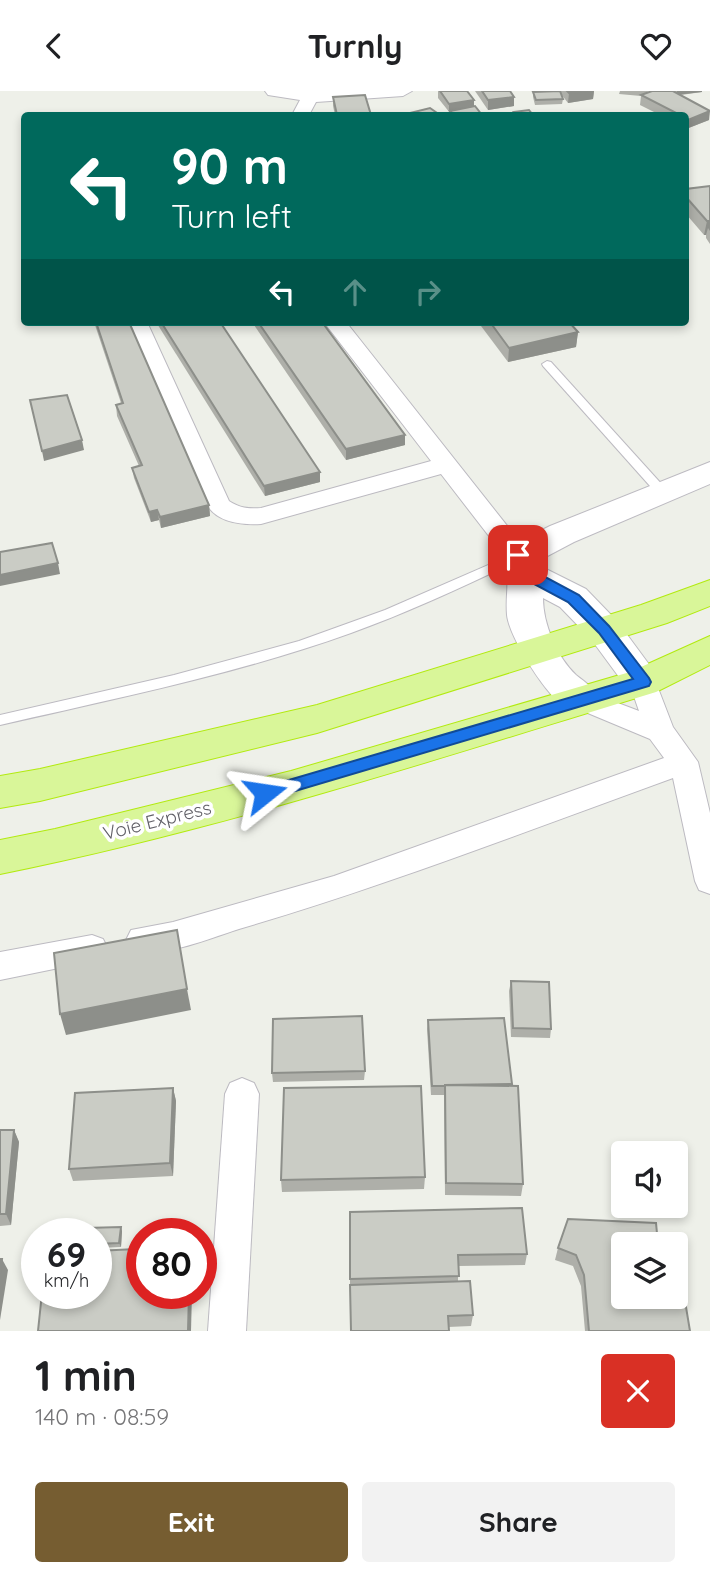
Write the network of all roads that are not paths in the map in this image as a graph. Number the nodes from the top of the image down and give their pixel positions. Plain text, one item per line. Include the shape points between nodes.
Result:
1 (274, 91) edge
2 (403, 91) edge
3 (310, 94) edge
4 (302, 112) edge
5 (138, 326) edge
6 (338, 326) edge
7 (547, 364) dead end
8 (444, 465) junction
9 (710, 472) edge
10 (662, 492) junction
11 (522, 565) junction
12 (710, 592) edge
13 (604, 629) junction
14 (540, 649) junction
15 (710, 649) edge
16 (643, 682) junction
17 (581, 699) junction
18 (0, 720) edge
19 (660, 731) junction
20 (684, 762) junction
21 (0, 792) edge
22 (0, 857) edge
23 (710, 881) edge
24 (0, 966) edge
25 (242, 1094) dead end
26 (227, 1331) edge

1 - 3 street
2 - 3 street
3 - 4 street
5 - 8 street via 219,505 227,513 261,516
6 - 8 street
7 - 10 lane
8 - 11 street
9 - 10 street
10 - 11 street
11 - 13 street via 573,598
11 - 14 street via 525,617
11 - 18 lane via 345,631 206,672
12 - 13 highway
13 - 14 highway
13 - 16 street
14 - 17 street via 561,683
14 - 21 highway via 317,719
15 - 16 highway, Voie Express
16 - 17 highway, Voie Express
16 - 19 street
17 - 19 street
17 - 22 highway, Voie Express via 291,787
19 - 20 street
20 - 23 street
20 - 24 street via 337,888 173,935
25 - 26 street

